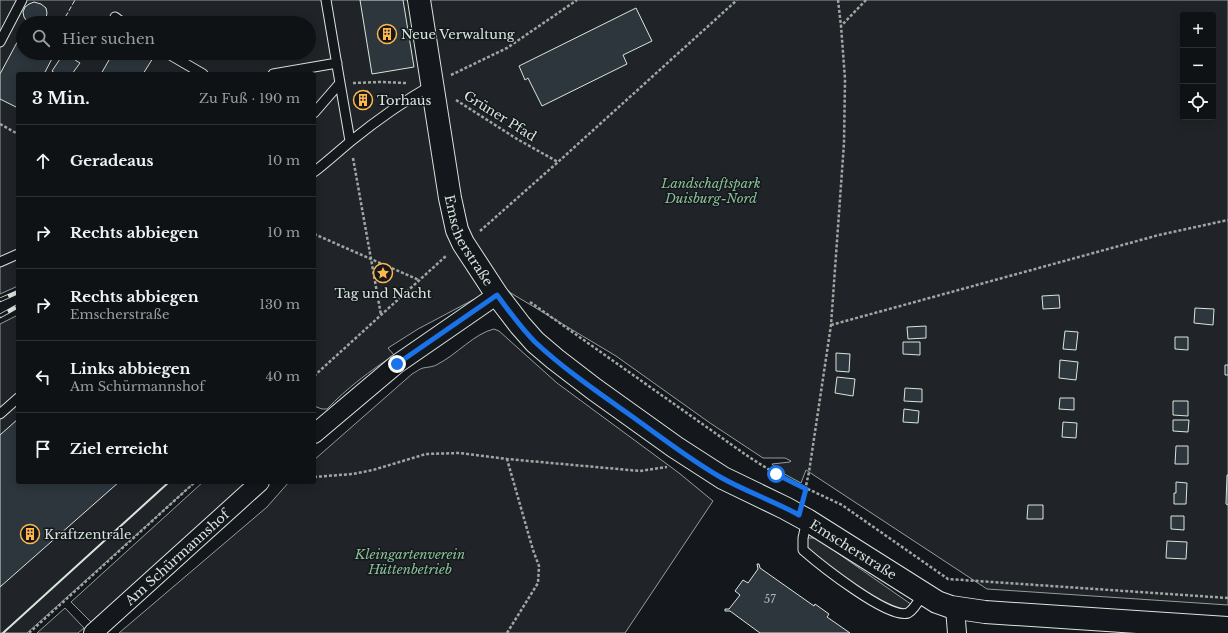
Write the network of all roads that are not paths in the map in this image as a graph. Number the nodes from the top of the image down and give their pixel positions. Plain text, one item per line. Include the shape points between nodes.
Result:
1 (22, 0) edge
2 (326, 0) edge
3 (422, 0) edge
4 (0, 42) edge
5 (179, 60) edge
6 (337, 63) junction
7 (200, 72) edge
8 (285, 72) edge
9 (340, 83) junction
10 (432, 85) junction
11 (316, 111) edge
12 (350, 141) junction
13 (316, 170) edge
14 (16, 255) edge
15 (0, 262) edge
16 (497, 295) junction
17 (16, 400) edge
18 (0, 414) edge
19 (316, 432) edge
20 (258, 484) edge
21 (803, 518) junction
22 (923, 593) junction
23 (955, 608) junction
24 (1228, 628) edge
25 (93, 633) edge
26 (957, 633) edge

1 - 4 lane
2 - 6 lane
3 - 10 street, Emscherstraße
5 - 7 lane
6 - 8 lane
6 - 9 lane
9 - 11 lane
9 - 12 lane
10 - 12 lane via 404,101
10 - 16 street, Emscherstraße via 457,230
12 - 13 lane
14 - 15 lane
16 - 19 street via 397,364
16 - 21 street, Emscherstraße via 535,342 600,393 700,464
17 - 18 lane
20 - 25 street, Am Schürmannshof
21 - 22 street, Emscherstraße
21 - 22 lane via 803,550 818,564 857,591 899,614 908,613 914,608
22 - 23 street, Emscherstraße
23 - 24 street, Emscherstraße
23 - 26 street

